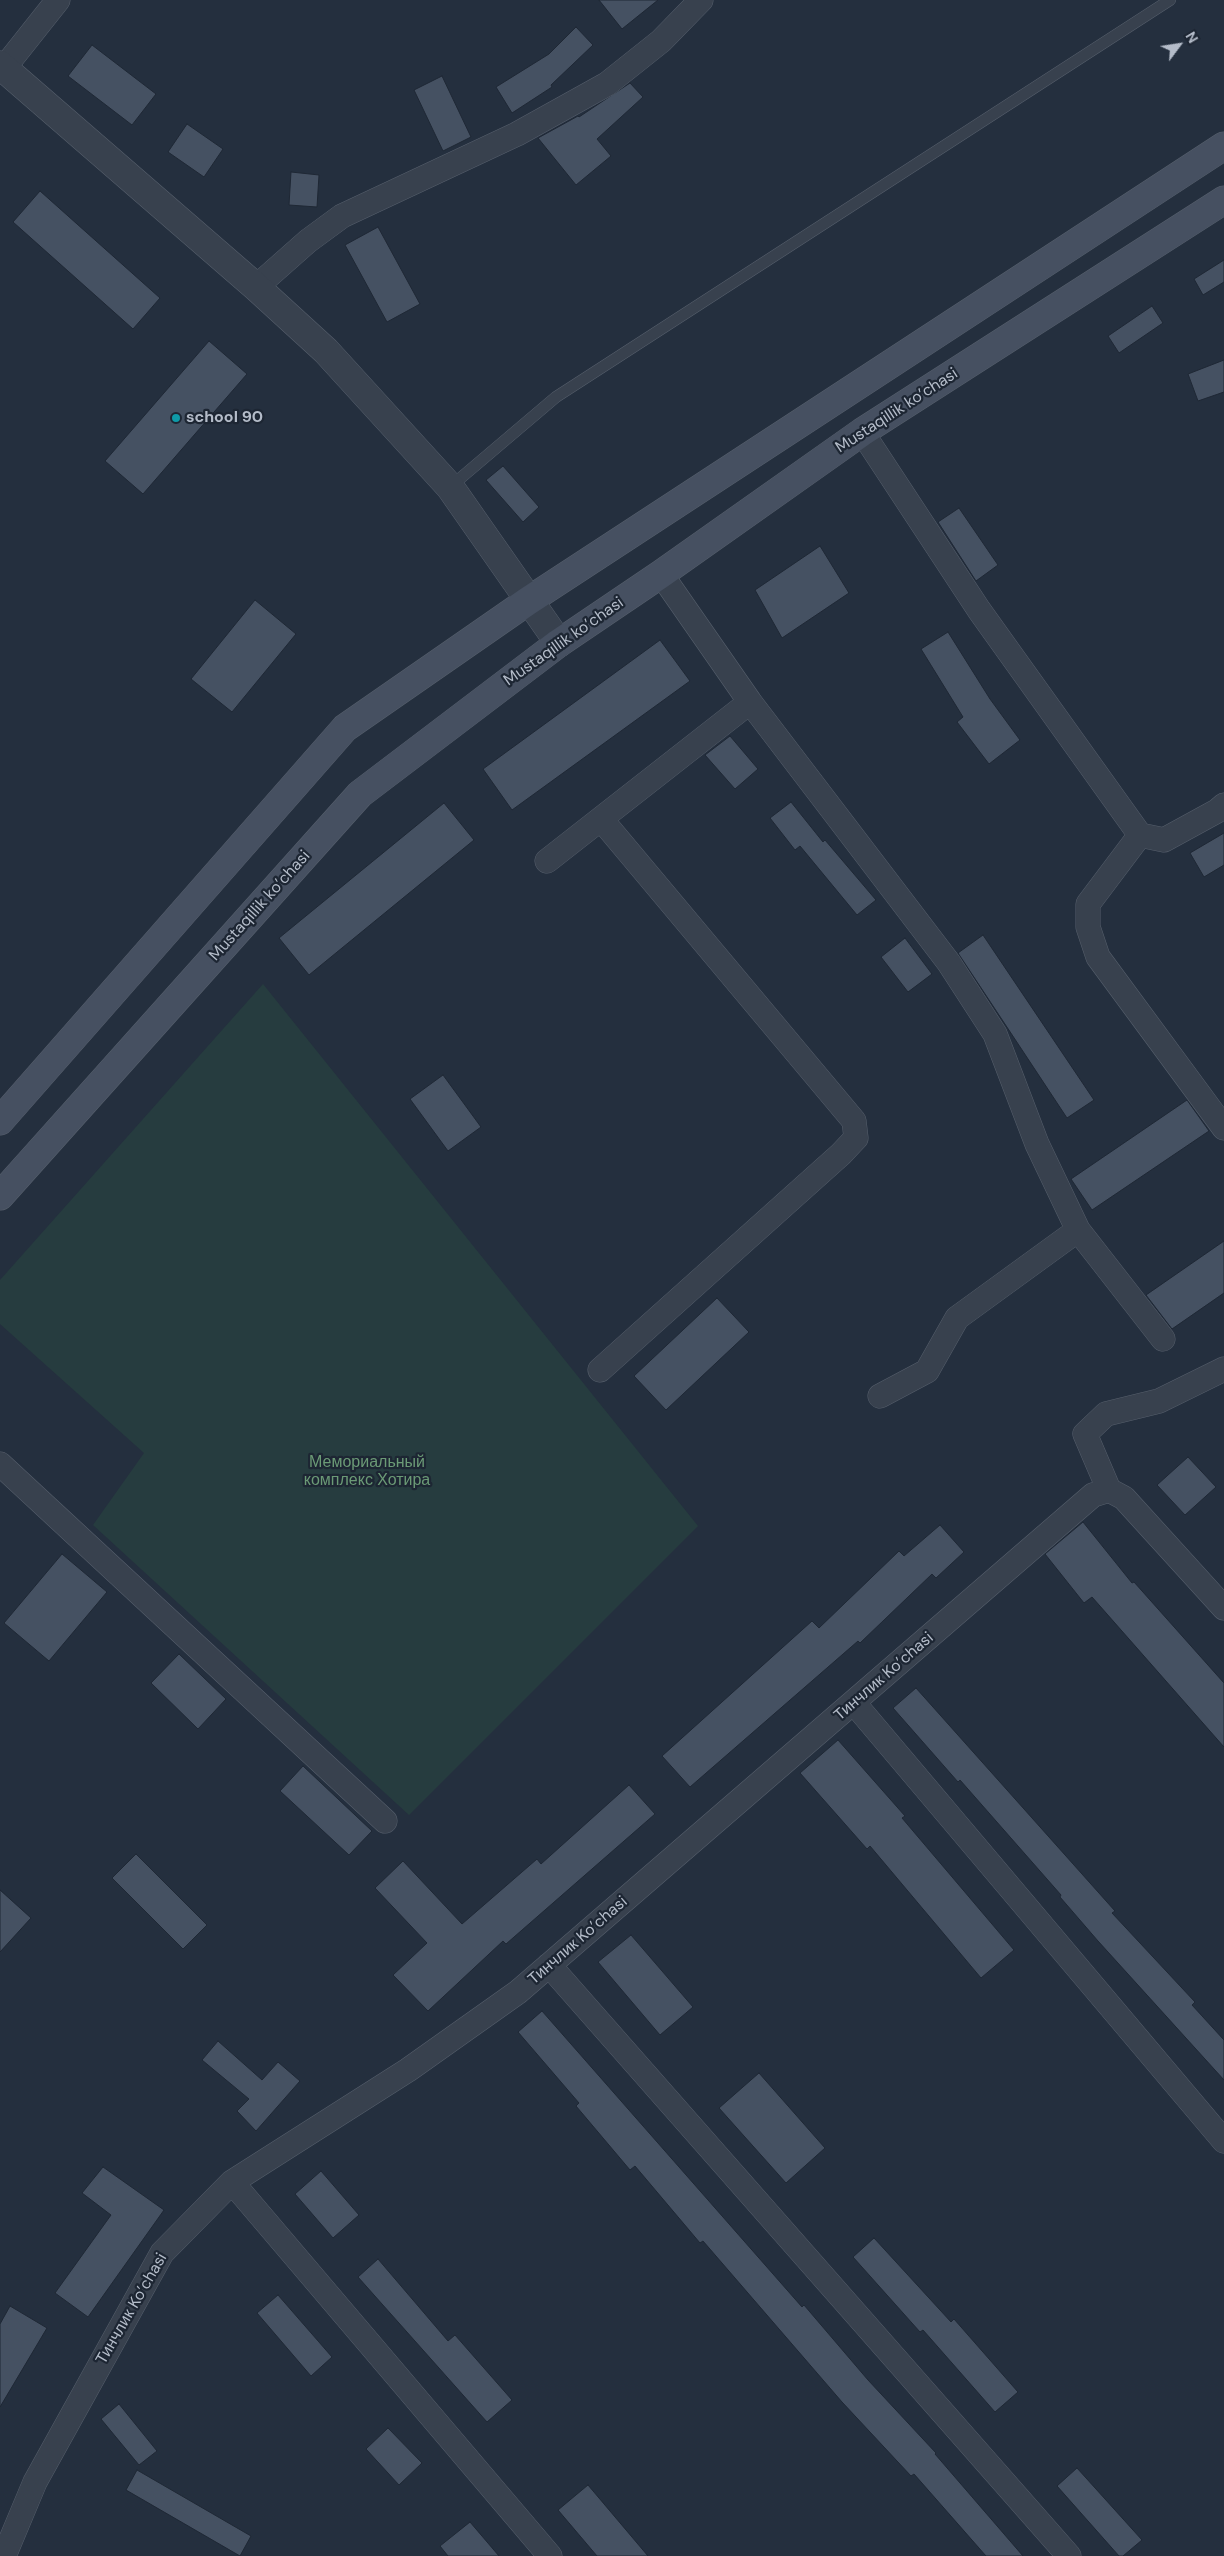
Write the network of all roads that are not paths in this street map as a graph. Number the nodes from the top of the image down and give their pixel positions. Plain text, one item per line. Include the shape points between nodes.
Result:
1 (58, 0) edge
2 (701, 0) edge
3 (1170, 0) edge
4 (2, 67) edge
5 (1224, 146) edge
6 (1224, 200) edge
7 (256, 287) junction
8 (862, 432) junction
9 (450, 488) junction
10 (661, 574) junction
11 (528, 601) junction
12 (559, 643) junction
13 (750, 702) junction
14 (1224, 805) edge
15 (600, 819) junction
16 (1140, 835) junction
17 (547, 862) dead end
18 (0, 1122) edge
19 (1224, 1128) edge
20 (0, 1196) edge
21 (1078, 1230) junction
22 (1163, 1340) dead end
23 (1224, 1369) edge
24 (600, 1370) dead end
25 (880, 1396) dead end
26 (0, 1464) edge
27 (1109, 1490) junction
28 (1224, 1608) edge
29 (854, 1703) junction
30 (385, 1821) dead end
31 (549, 1965) junction
32 (1224, 2140) edge
33 (232, 2182) junction
34 (4, 2556) edge
35 (550, 2556) edge
36 (1069, 2556) edge

1 - 4 street
2 - 7 street via 661,41 607,84 517,134 342,216 308,240
3 - 9 lane via 556,397
4 - 7 street
5 - 11 main road
6 - 8 main road, Mustaqillik ko’chasi
7 - 9 street via 326,351
8 - 10 main road, Mustaqillik ko’chasi
8 - 16 street via 979,610
9 - 11 street
10 - 12 main road, Mustaqillik ko’chasi
10 - 13 street
11 - 12 street
11 - 18 main road via 345,728
12 - 20 main road, Mustaqillik ko’chasi via 360,794
13 - 15 street
13 - 21 street via 949,963 995,1034 1037,1144
14 - 16 street via 1164,840
15 - 17 street
15 - 24 street via 854,1121 856,1138
16 - 19 street via 1088,904 1088,927 1098,957
21 - 22 street
21 - 25 street via 957,1318 928,1371
23 - 27 street via 1158,1401 1106,1414 1085,1434
26 - 30 street
27 - 28 street via 1124,1498
27 - 29 street, Тинчлик Ko’chasi via 1093,1495
29 - 31 street, Тинчлик Ko’chasi
29 - 32 street
31 - 33 street, Тинчлик Ko’chasi via 518,1992 408,2070
31 - 36 street
33 - 34 street, Тинчлик Ko’chasi via 162,2253 35,2482
33 - 35 street

